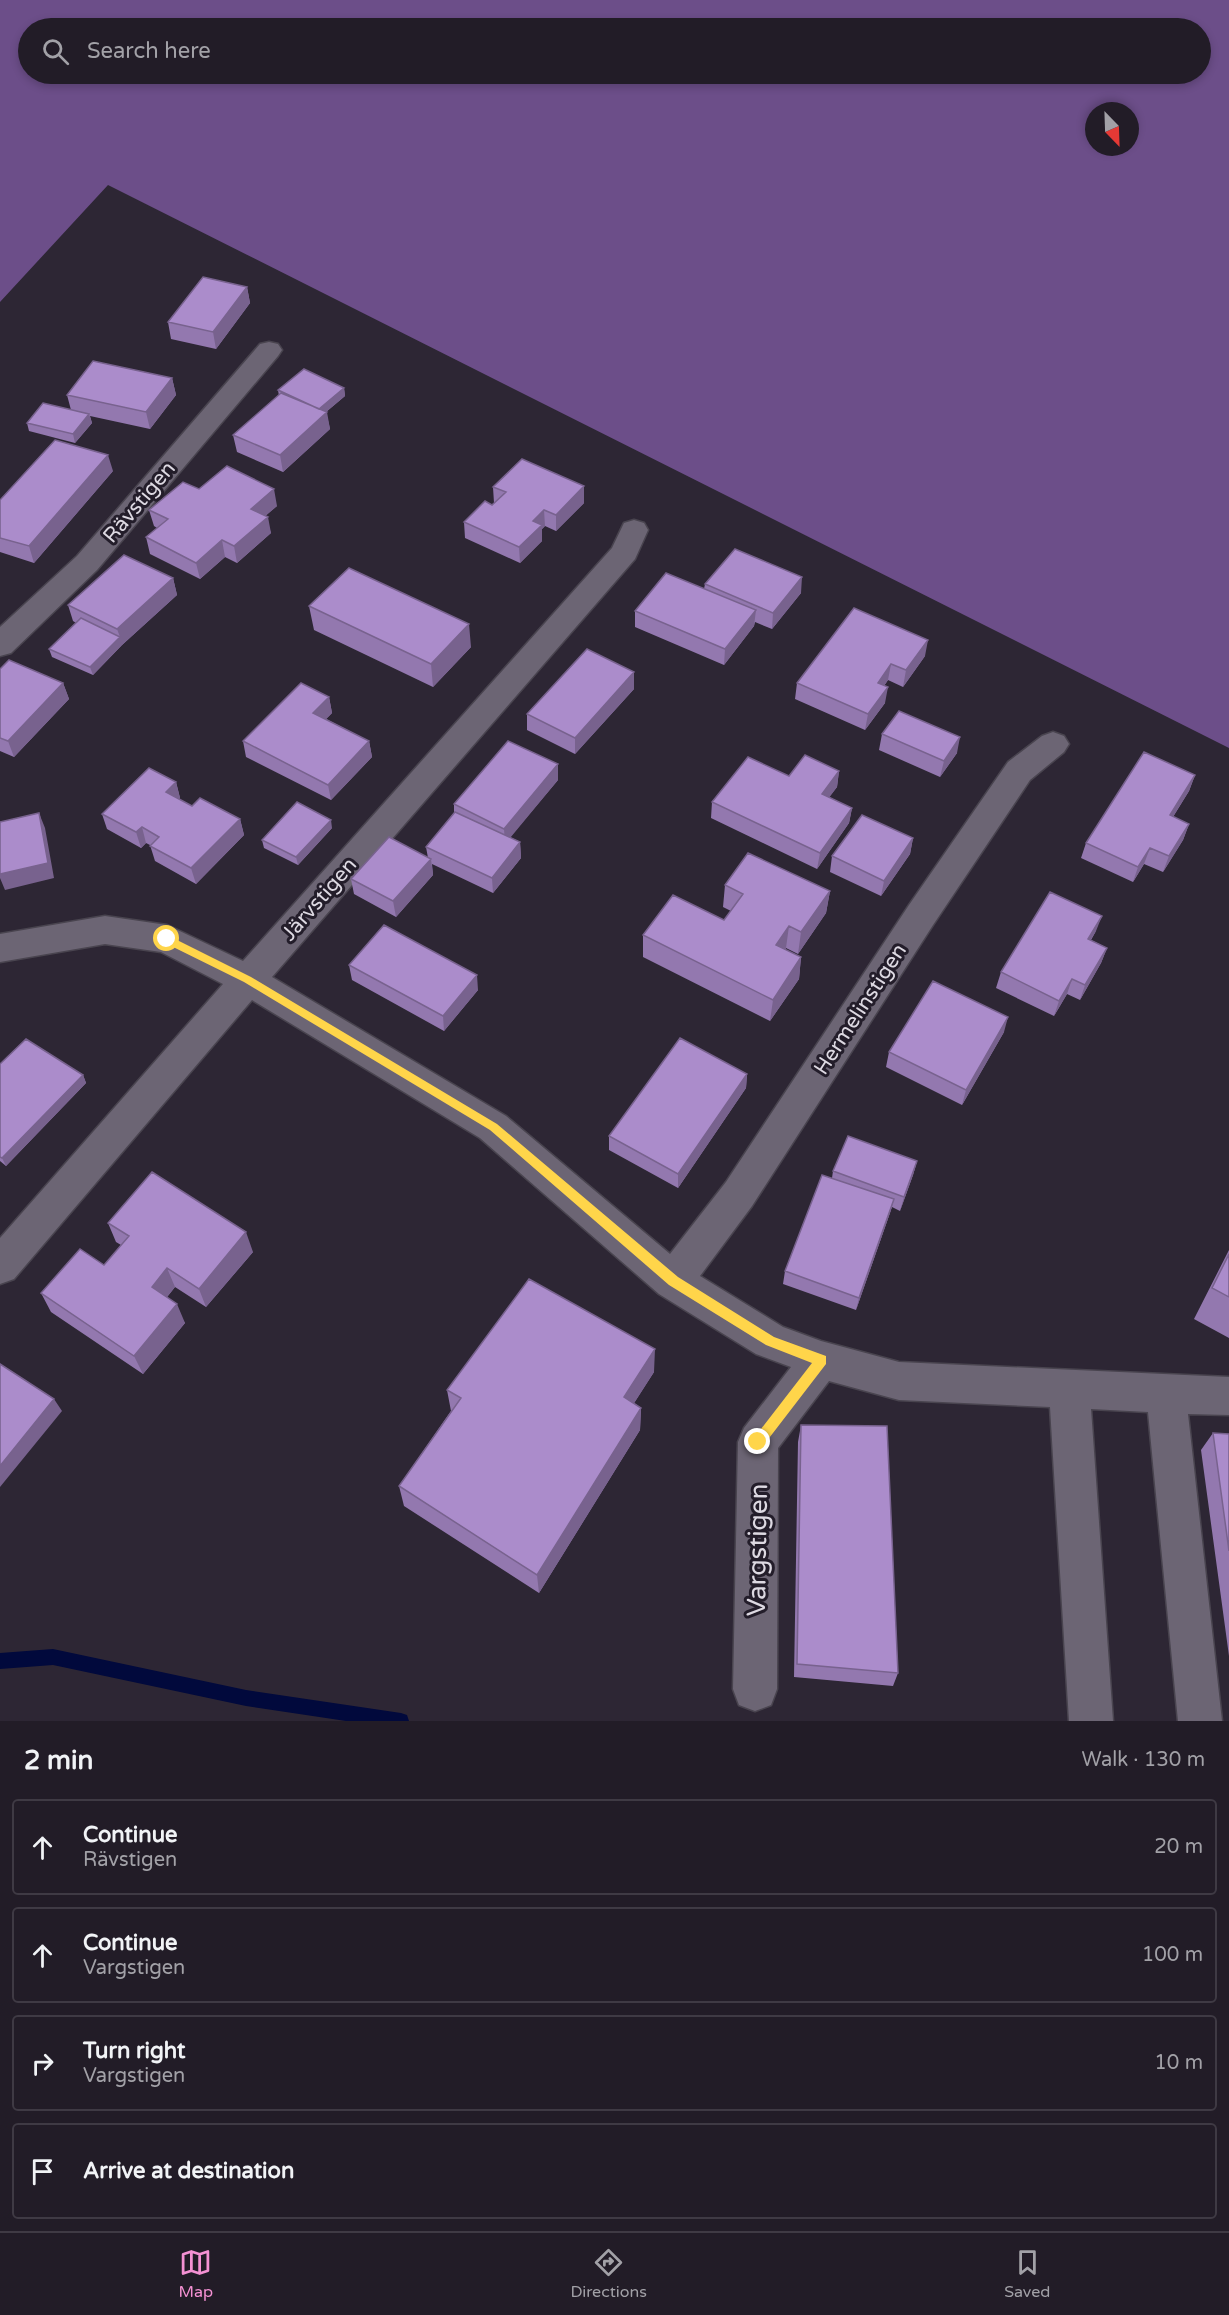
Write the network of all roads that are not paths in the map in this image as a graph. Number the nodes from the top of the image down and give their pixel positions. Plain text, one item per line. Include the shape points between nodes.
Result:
1 (268, 350) dead end
2 (633, 530) dead end
3 (0, 645) edge
4 (1053, 744) dead end
5 (0, 948) edge
6 (248, 980) junction
7 (0, 1266) edge
8 (674, 1281) junction
9 (821, 1360) junction
10 (1069, 1388) junction
11 (1166, 1393) junction
12 (1229, 1396) edge
13 (755, 1689) dead end
14 (1091, 1721) edge
15 (1200, 1721) edge

1 - 3 street, Rävstigen via 87,562
2 - 6 street, Järvstigen via 625,552
4 - 8 street, Hermelinstigen via 1019,771 739,1194
5 - 6 street via 105,930 167,939
6 - 7 street, Järvstigen
6 - 8 street via 493,1127
8 - 9 street via 770,1341
9 - 10 street via 899,1380
9 - 13 street, Vargstigen via 758,1442
10 - 11 street
10 - 14 street
11 - 12 street
11 - 15 street

